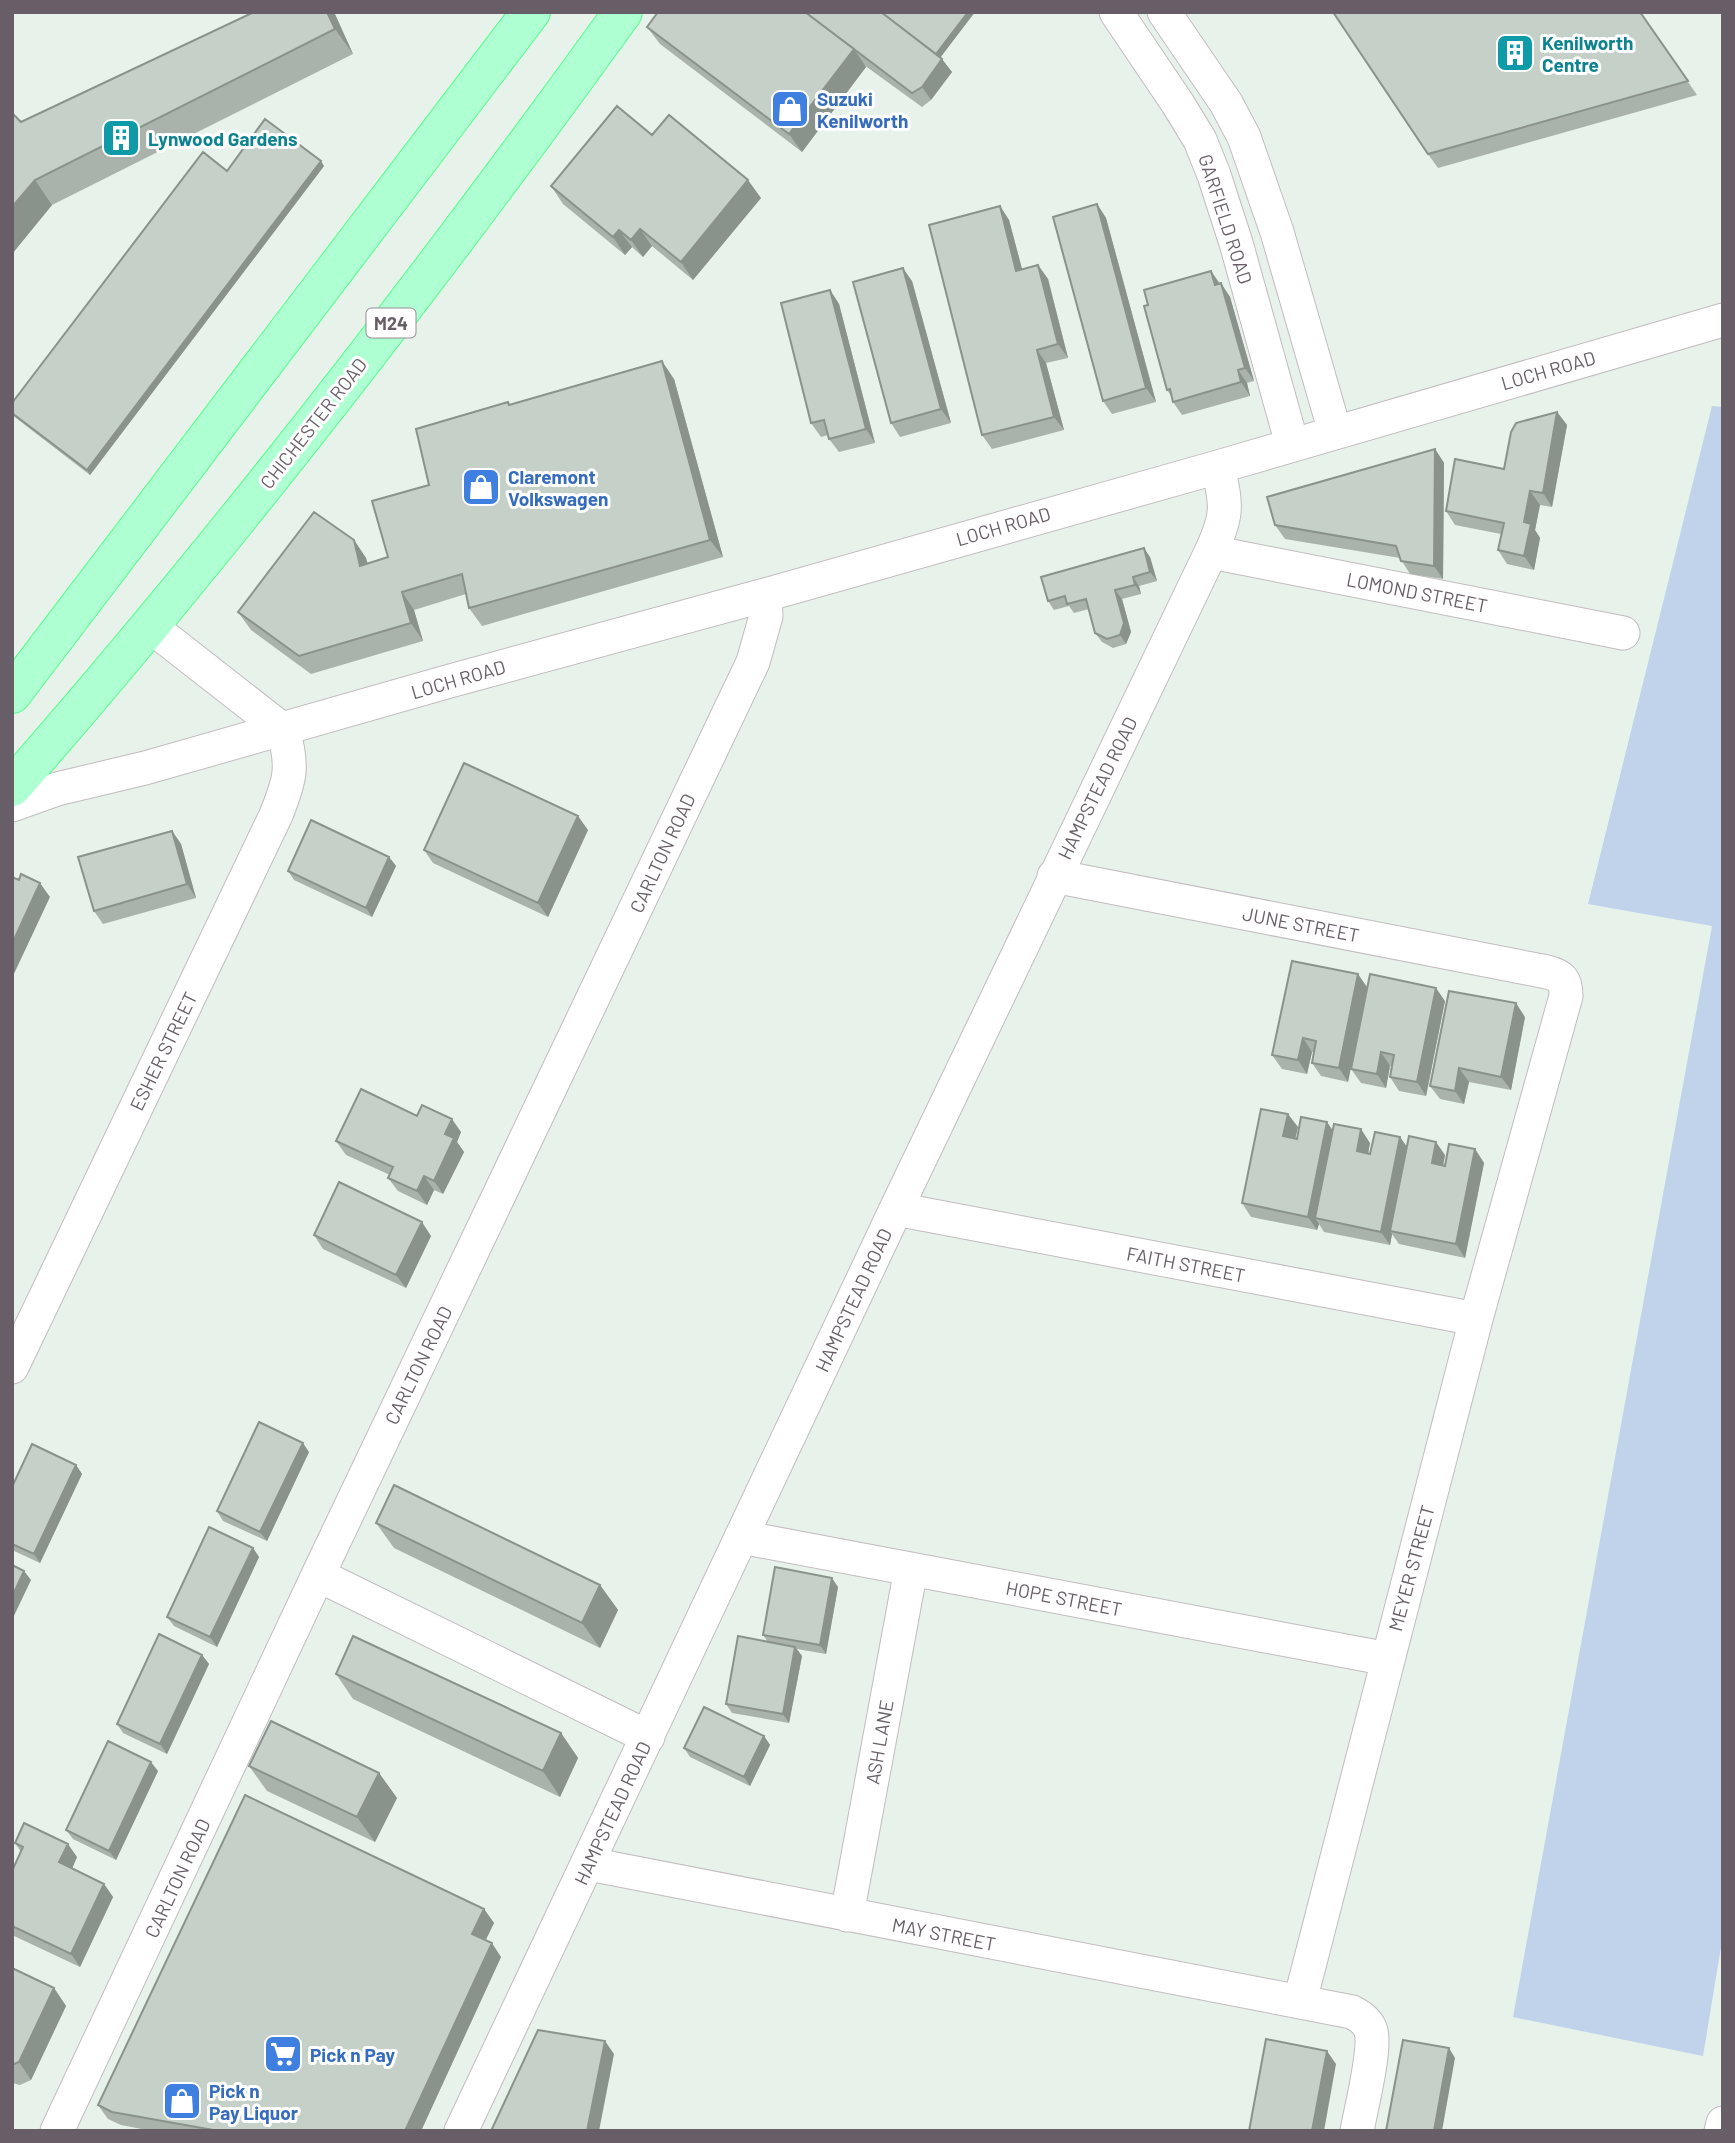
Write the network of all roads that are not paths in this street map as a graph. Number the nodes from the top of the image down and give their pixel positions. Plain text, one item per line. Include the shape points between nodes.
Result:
1 (531, 12) edge
2 (622, 12) edge
3 (1116, 12) edge
4 (1164, 12) edge
5 (1723, 320) edge
6 (1335, 432) junction
7 (1293, 444) junction
8 (1218, 467) junction
9 (1211, 552) junction
10 (765, 595) junction
11 (150, 626) junction
12 (1623, 633) dead end
13 (12, 694) edge
14 (283, 730) junction
15 (12, 788) edge
16 (12, 806) edge
17 (1055, 877) junction
18 (1547, 972) joint
19 (896, 1209) junction
20 (1476, 1319) junction
21 (12, 1367) edge
22 (741, 1537) junction
23 (911, 1569) junction
24 (318, 1575) junction
25 (1388, 1659) junction
26 (648, 1737) junction
27 (589, 1864) junction
28 (847, 1915) junction
29 (1300, 2001) junction
30 (1723, 2123) edge
31 (57, 2131) edge
32 (461, 2131) edge
33 (1357, 2131) edge
34 (1721, 2131) edge

1 - 13 main road
2 - 11 main road, CHICHESTER ROAD / M24 via 309,432
3 - 7 street, GARFIELD ROAD via 1183,113 1214,175
4 - 6 street via 1244,137 1277,232
5 - 6 street, LOCH ROAD
6 - 7 street, LOCH ROAD
7 - 8 street, LOCH ROAD
8 - 9 street, HAMPSTEAD ROAD via 1226,512
8 - 10 street, LOCH ROAD
9 - 12 street, LOMOND STREET
9 - 17 street, HAMPSTEAD ROAD
10 - 14 street, LOCH ROAD
10 - 24 street, CARLTON ROAD via 766,616 753,662
11 - 14 street
11 - 15 main road, CHICHESTER ROAD / M24
14 - 16 street, LOCH ROAD via 57,789
14 - 21 street, ESHER STREET via 291,756 288,784 276,815
17 - 18 street, JUNE STREET
17 - 19 street, HAMPSTEAD ROAD
18 - 20 street, MEYER STREET via 1563,978 1566,996
19 - 20 street, FAITH STREET
19 - 22 street, HAMPSTEAD ROAD
20 - 25 street, MEYER STREET
22 - 23 street, HOPE STREET
22 - 26 street, HAMPSTEAD ROAD
23 - 25 street, HOPE STREET
23 - 28 street, ASH LANE
24 - 26 street
24 - 31 street, CARLTON ROAD
25 - 29 street, MEYER STREET
26 - 27 street, HAMPSTEAD ROAD
27 - 28 street, MAY STREET
27 - 32 street, HAMPSTEAD ROAD
28 - 29 street, MAY STREET
29 - 33 street via 1352,2012 1368,2023 1371,2050
30 - 34 street

